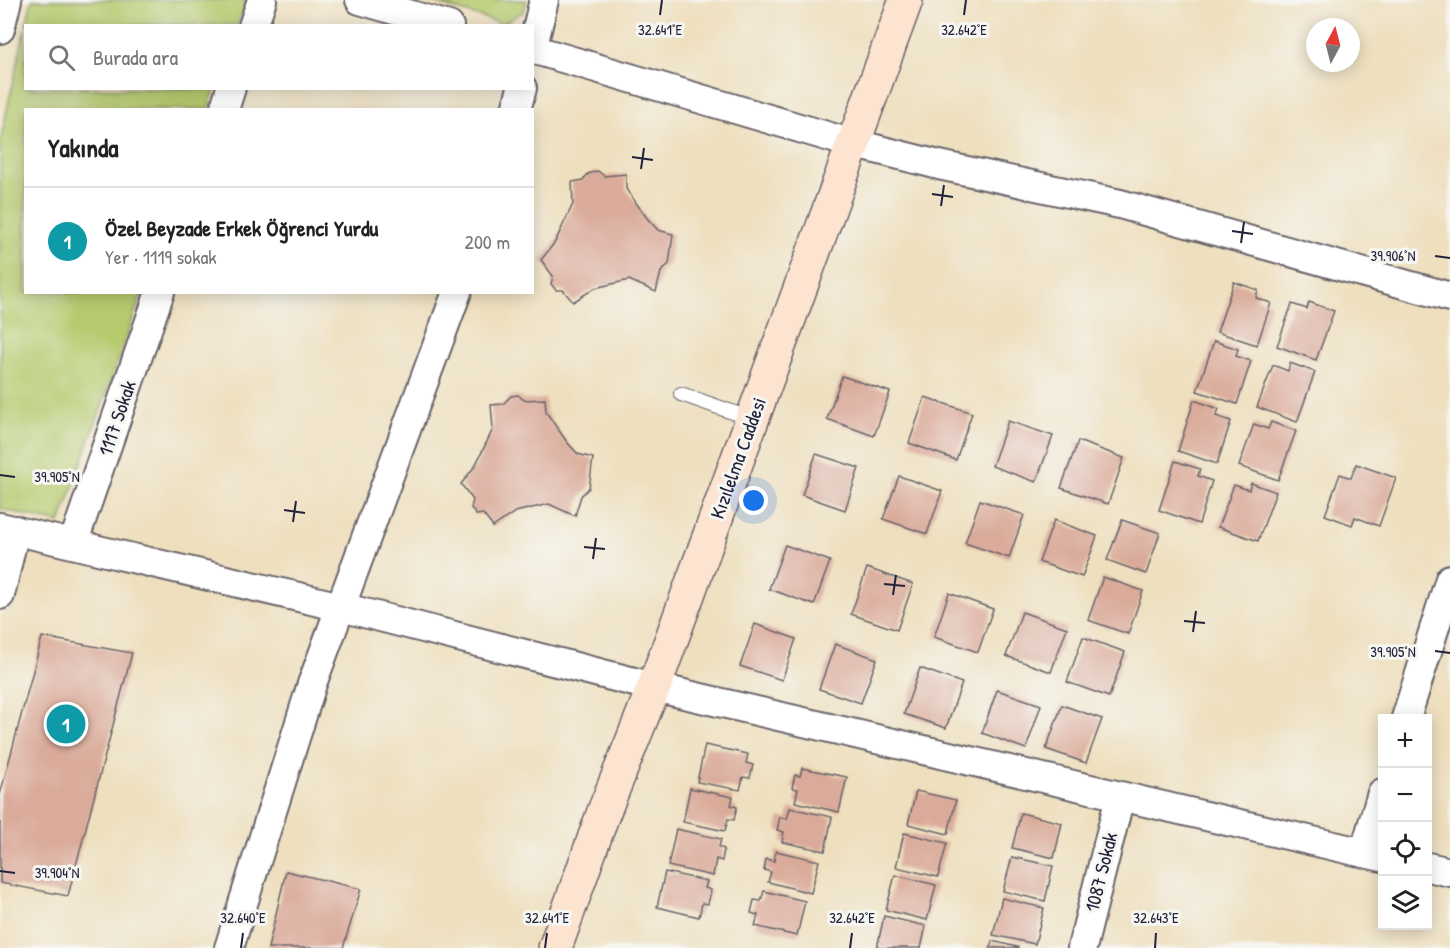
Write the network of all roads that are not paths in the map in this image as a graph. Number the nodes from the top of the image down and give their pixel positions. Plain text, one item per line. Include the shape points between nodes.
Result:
1 (7, 0) edge
2 (262, 0) edge
3 (360, 0) edge
4 (544, 0) edge
5 (906, 0) edge
6 (254, 24) edge
7 (442, 24) edge
8 (0, 29) edge
9 (534, 45) edge
10 (534, 49) edge
11 (230, 90) edge
12 (521, 90) edge
13 (225, 108) edge
14 (517, 108) edge
15 (854, 143) junction
16 (159, 294) edge
17 (456, 294) edge
18 (1450, 297) edge
19 (681, 393) dead end
20 (753, 419) junction
21 (8, 529) edge
22 (73, 544) junction
23 (1450, 579) edge
24 (0, 595) edge
25 (341, 607) junction
26 (654, 687) junction
27 (1407, 714) edge
28 (1120, 797) junction
29 (1378, 822) edge
30 (1373, 856) edge
31 (1432, 868) edge
32 (1450, 872) edge
33 (229, 948) edge
34 (555, 948) edge
35 (1082, 948) edge

1 - 8 street
2 - 6 street
3 - 7 street
4 - 9 street
5 - 15 street, Kızılelma Caddesi
10 - 15 street
11 - 13 street
12 - 14 street
15 - 18 street via 1120,204
15 - 20 street, Kızılelma Caddesi
16 - 22 street, 1117 Sokak
17 - 25 street
19 - 20 lane
20 - 26 street, Kızılelma Caddesi
21 - 22 street
21 - 24 street
22 - 25 street
23 - 27 street
25 - 26 street
25 - 33 street via 312,684
26 - 28 street
26 - 34 street, Kızılelma Caddesi
28 - 30 street
28 - 35 street, 1087 Sokak
29 - 30 street
31 - 32 street

